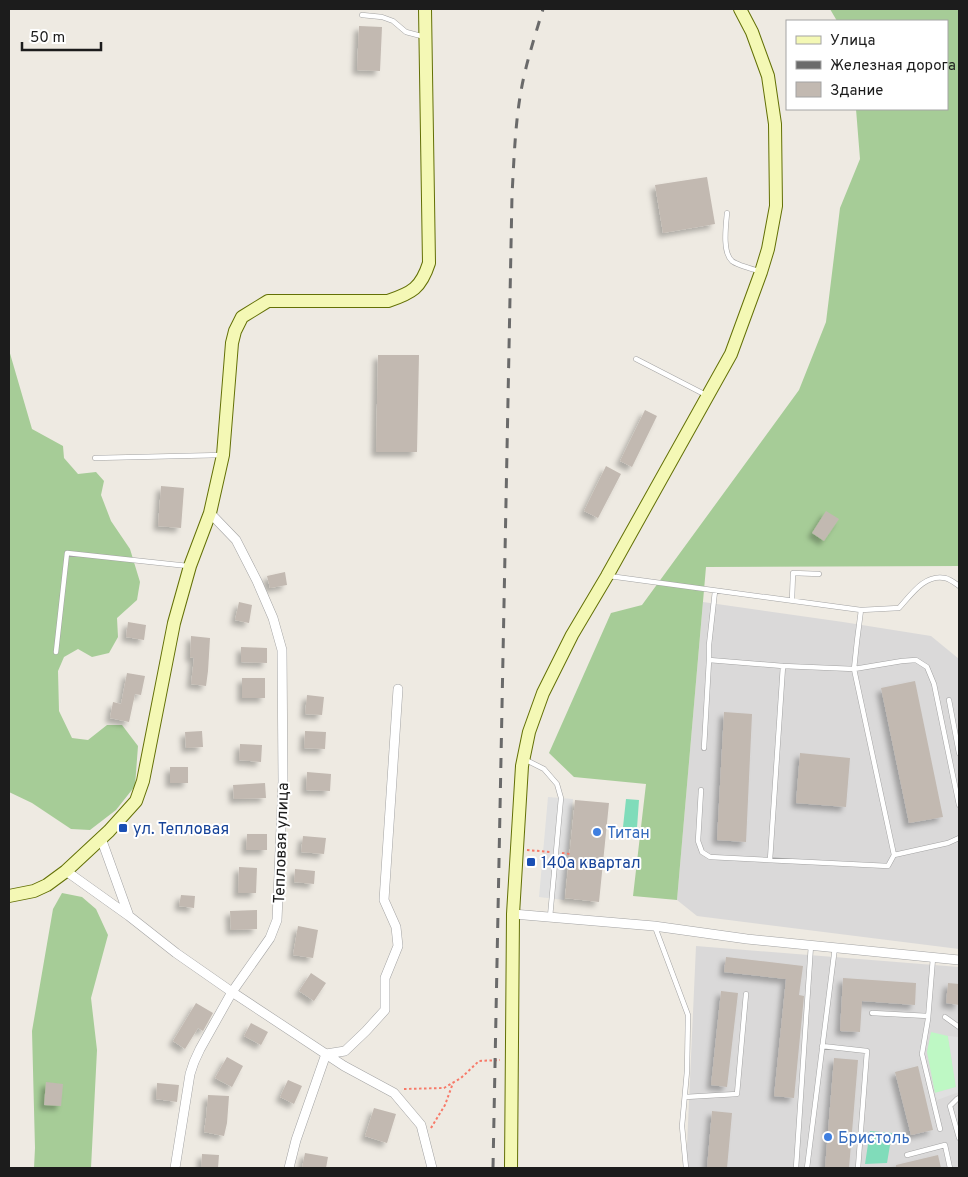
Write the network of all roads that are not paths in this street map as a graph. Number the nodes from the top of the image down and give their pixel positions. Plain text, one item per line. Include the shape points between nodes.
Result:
1 (425, 9) edge
2 (740, 9) edge
3 (362, 15) dead end
4 (426, 38) junction
5 (727, 213) dead end
6 (761, 272) junction
7 (636, 359) dead end
8 (708, 396) junction
9 (223, 455) junction
10 (96, 458) dead end
11 (210, 513) junction
12 (190, 566) junction
13 (819, 574) dead end
14 (608, 576) junction
15 (959, 586) edge
16 (715, 591) junction
17 (792, 600) junction
18 (861, 610) junction
19 (56, 652) dead end
20 (710, 660) junction
21 (783, 666) junction
22 (854, 669) junction
23 (398, 689) dead end
24 (949, 700) dead end
25 (704, 748) dead end
26 (959, 753) edge
27 (524, 758) junction
28 (701, 790) dead end
29 (959, 805) edge
30 (101, 838) junction
31 (959, 838) edge
32 (894, 855) junction
33 (770, 860) junction
34 (66, 871) junction
35 (9, 896) edge
36 (513, 914) junction
37 (128, 916) junction
38 (550, 917) junction
39 (654, 926) junction
40 (811, 945) junction
41 (834, 947) junction
42 (933, 958) junction
43 (959, 960) edge
44 (232, 992) junction
45 (746, 994) dead end
46 (872, 1013) dead end
47 (928, 1016) junction
48 (945, 1017) dead end
49 (959, 1026) edge
50 (822, 1046) junction
51 (326, 1054) junction
52 (685, 1097) junction
53 (959, 1098) edge
54 (940, 1129) dead end
55 (959, 1138) edge
56 (907, 1155) dead end
57 (175, 1168) edge
58 (289, 1168) edge
59 (432, 1168) edge
60 (511, 1168) edge
61 (686, 1168) edge
62 (796, 1168) edge
63 (807, 1168) edge
64 (858, 1168) edge
65 (950, 1168) edge

1 - 4 street
2 - 6 street via 768,76 775,124 776,206
3 - 4 lane via 382,17 406,32
4 - 9 street via 429,263 425,275 405,295 388,300 268,301 242,317 232,343
5 - 6 lane via 728,254 733,261
6 - 8 street via 731,354
7 - 8 lane
8 - 14 street
9 - 10 lane
9 - 11 street
11 - 12 street
11 - 44 street, Тепловая улица via 236,540 273,618 282,650 283,781 277,920 270,938
12 - 19 lane via 67,553
12 - 30 street via 174,623 143,781 136,801
13 - 17 lane via 793,573
14 - 16 lane
14 - 27 street via 572,635 543,693
15 - 18 lane via 946,578 934,578 921,584 899,608
16 - 17 lane
16 - 20 lane
17 - 18 lane
18 - 22 lane
20 - 21 lane
20 - 25 lane
21 - 22 lane
21 - 33 lane
22 - 29 lane via 916,660 927,667 934,684
22 - 32 lane
23 - 51 street via 384,900 396,927 398,946 385,978 385,1010 345,1051
24 - 26 lane
27 - 36 street
27 - 38 lane via 544,769 557,784 561,798
28 - 33 lane via 698,841 702,852 710,857
30 - 34 street
30 - 37 street
31 - 32 lane
32 - 33 lane via 888,866
34 - 35 street via 34,892
34 - 37 street
36 - 38 street
36 - 60 street
37 - 44 street
38 - 39 street
39 - 40 street
39 - 52 lane via 688,1015
40 - 41 street
40 - 62 lane
41 - 42 street
41 - 50 lane
42 - 43 street
42 - 47 lane
44 - 51 street
44 - 57 street, Тепловая улица via 190,1074
45 - 52 lane via 737,1094
46 - 47 lane
47 - 54 lane via 922,1054
48 - 49 lane
50 - 63 lane
50 - 64 lane via 866,1051
51 - 58 street
51 - 59 street via 394,1093 421,1125
52 - 61 lane via 682,1126
53 - 55 lane via 950,1106
56 - 65 lane via 945,1145

